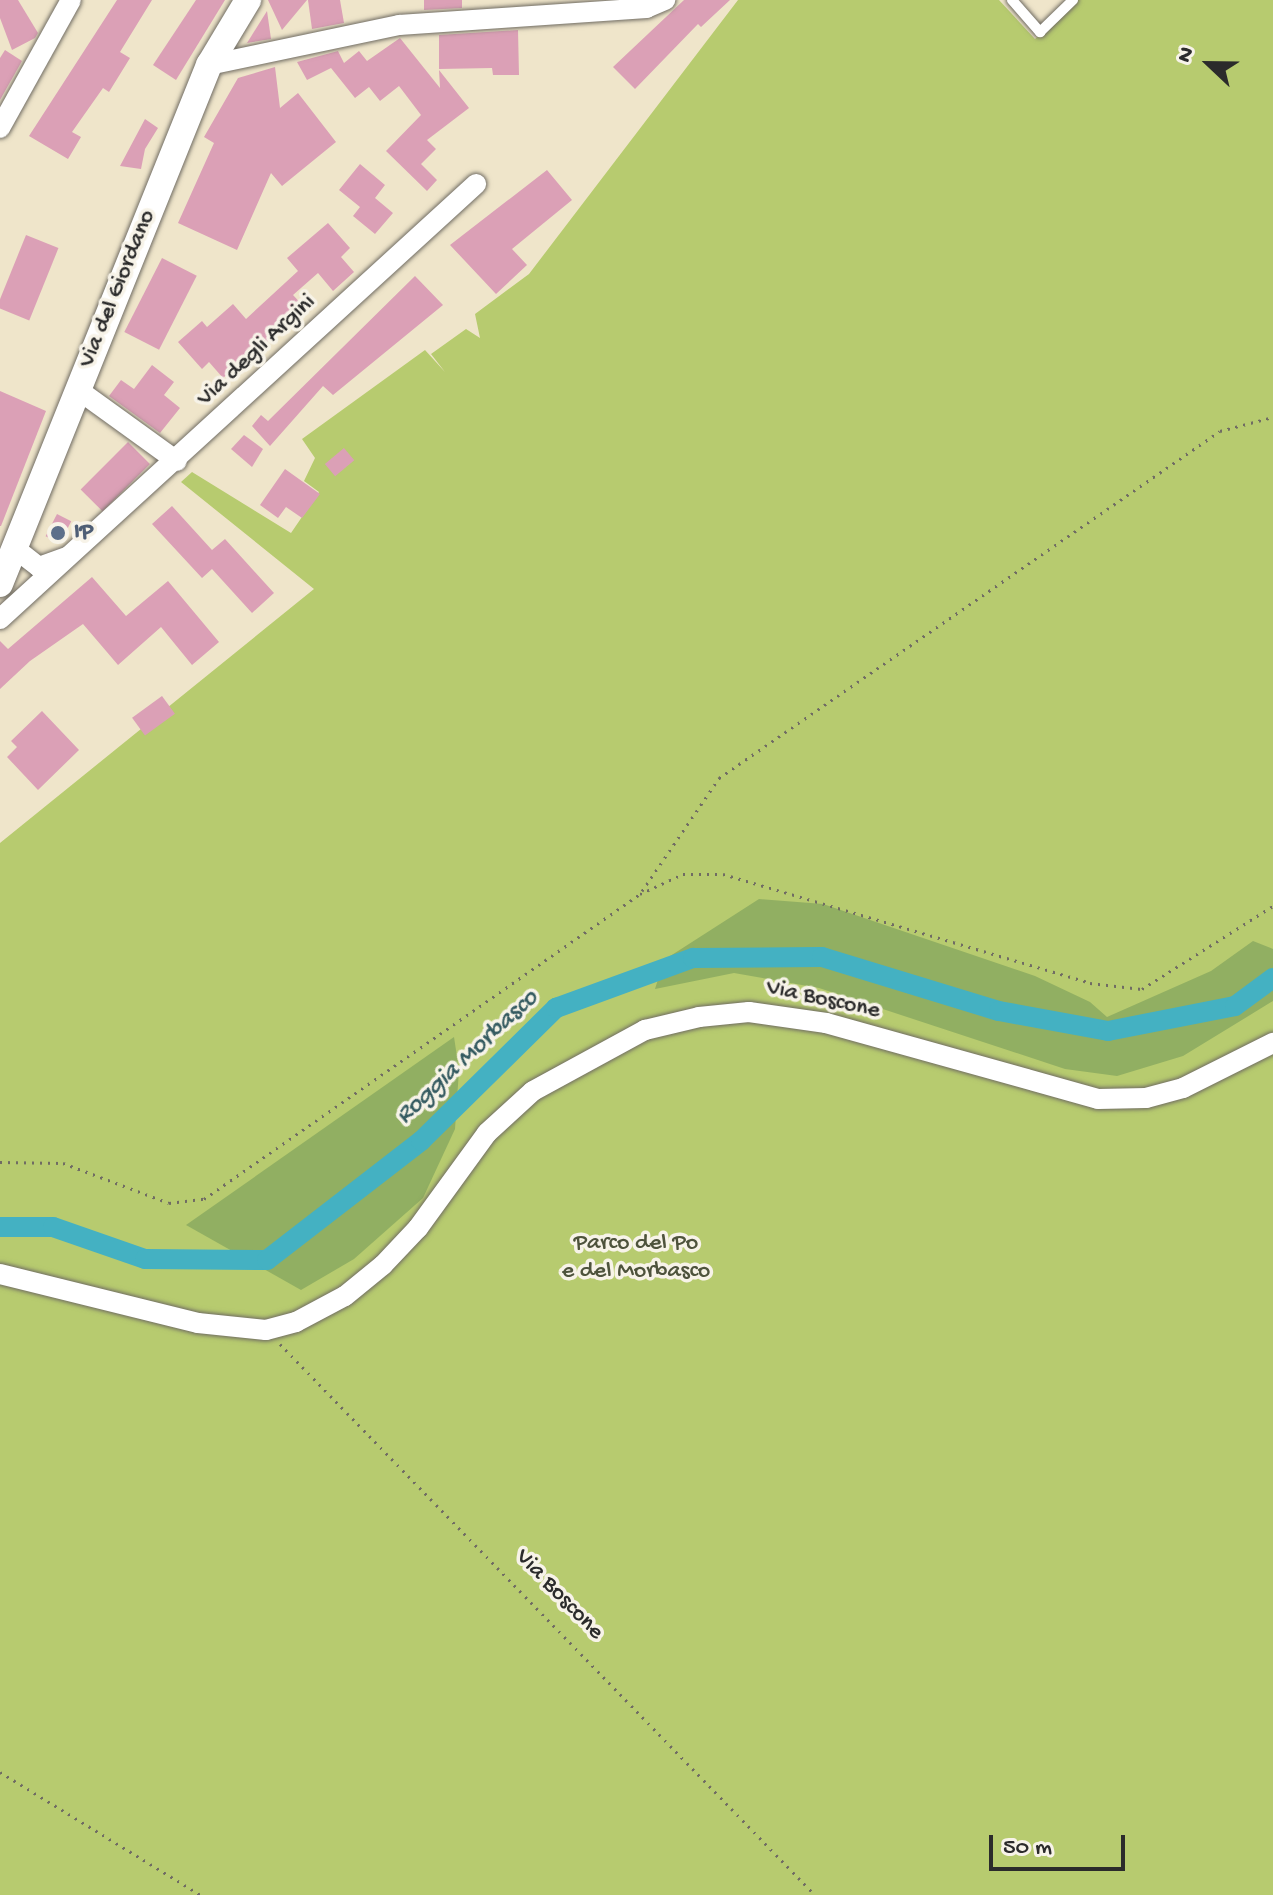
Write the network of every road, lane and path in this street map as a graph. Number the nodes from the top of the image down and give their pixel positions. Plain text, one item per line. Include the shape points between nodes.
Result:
1 (71, 0) edge
2 (248, 0) edge
3 (665, 0) edge
4 (1012, 0) edge
5 (1073, 0) edge
6 (209, 65) junction
7 (0, 128) edge
8 (476, 184) dead end
9 (77, 389) junction
10 (1273, 417) edge
11 (177, 461) junction
12 (17, 550) junction
13 (73, 554) junction
14 (0, 584) edge
15 (0, 619) edge
16 (640, 894) junction
17 (1273, 906) edge
18 (1273, 1043) edge
19 (0, 1162) edge
20 (0, 1274) edge
21 (266, 1330) junction
22 (0, 1772) edge
23 (201, 1895) edge
24 (815, 1895) edge

1 - 7 street
2 - 6 street, Via del Giordano
3 - 6 street via 646,8 399,25
4 - 5 lane via 1040,32
6 - 9 street, Via del Giordano
8 - 11 street, Via degli Argini
9 - 11 street
9 - 12 street, Via del Giordano
10 - 16 path via 1220,431 719,778
11 - 13 street, Via degli Argini
12 - 13 street, Via degli Argini via 39,567
12 - 14 street, Via del Giordano
13 - 15 street, Via degli Argini
16 - 17 path via 683,874 723,874 1090,983 1142,989
16 - 19 path via 204,1199 169,1203 63,1163
18 - 21 street, Via Boscone via 1183,1088 1146,1098 1098,1099 826,1023 749,1012 645,1030 533,1091 487,1133 418,1228 345,1296 296,1322
20 - 21 street, Via Boscone via 198,1323
21 - 24 path, Via Boscone
22 - 23 path

